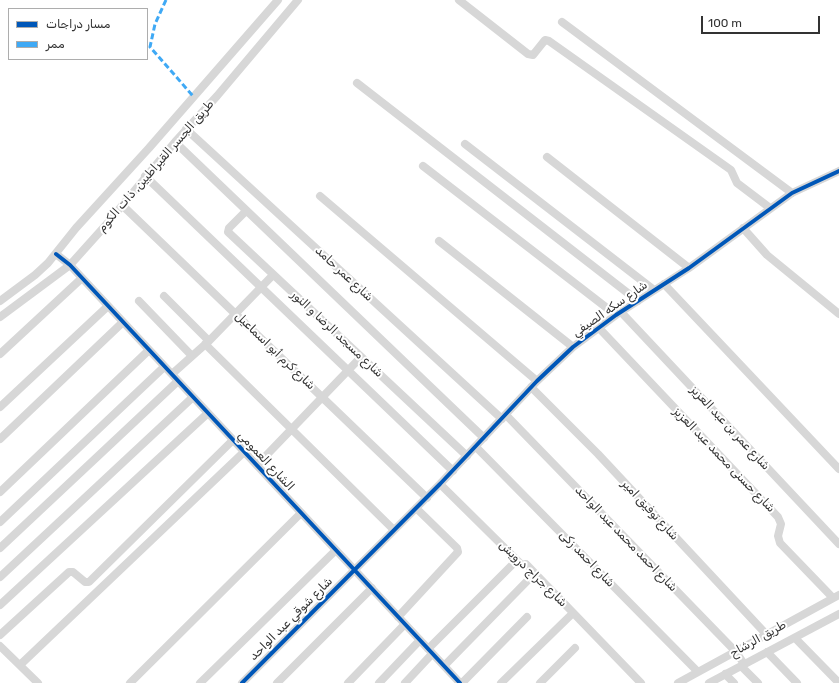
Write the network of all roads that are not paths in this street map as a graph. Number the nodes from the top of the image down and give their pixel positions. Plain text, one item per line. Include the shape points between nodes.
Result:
1 (278, 0) edge
2 (298, 0) edge
3 (459, 0) edge
4 (562, 22) dead end
5 (357, 83) dead end
6 (186, 129) junction
7 (175, 142) junction
8 (465, 144) dead end
9 (547, 157) dead end
10 (423, 166) dead end
11 (839, 171) edge
12 (145, 176) junction
13 (792, 193) junction
14 (320, 196) dead end
15 (122, 205) junction
16 (770, 208) junction
17 (246, 212) junction
18 (743, 228) junction
19 (439, 241) dead end
20 (56, 254) junction
21 (70, 265) junction
22 (688, 268) junction
23 (273, 275) junction
24 (82, 278) junction
25 (664, 284) junction
26 (262, 288) junction
27 (654, 290) junction
28 (164, 296) dead end
29 (0, 301) edge
30 (139, 301) dead end
31 (638, 301) junction
32 (108, 306) junction
33 (237, 314) junction
34 (618, 314) junction
35 (839, 314) edge
36 (0, 317) edge
37 (123, 322) junction
38 (598, 327) junction
39 (207, 343) junction
40 (573, 347) junction
41 (150, 350) junction
42 (0, 354) edge
43 (192, 356) junction
44 (362, 357) junction
45 (164, 367) junction
46 (349, 371) junction
47 (172, 374) junction
48 (178, 381) junction
49 (534, 384) junction
50 (193, 397) junction
51 (324, 397) junction
52 (0, 407) edge
53 (208, 413) junction
54 (504, 417) junction
55 (292, 430) junction
56 (484, 438) junction
57 (0, 439) edge
58 (233, 440) junction
59 (476, 446) junction
60 (244, 452) junction
61 (467, 456) junction
62 (257, 465) junction
63 (839, 469) edge
64 (453, 471) junction
65 (440, 484) junction
66 (0, 492) edge
67 (427, 498) junction
68 (416, 508) junction
69 (301, 513) junction
70 (0, 522) edge
71 (394, 530) junction
72 (839, 544) edge
73 (0, 548) edge
74 (336, 550) junction
75 (517, 560) junction
76 (354, 570) junction
77 (534, 574) junction
78 (0, 577) edge
79 (372, 588) junction
80 (836, 596) edge
81 (0, 605) edge
82 (573, 613) junction
83 (398, 617) junction
84 (527, 618) dead end
85 (837, 618) edge
86 (405, 624) junction
87 (0, 634) edge
88 (766, 634) junction
89 (795, 638) junction
90 (420, 640) junction
91 (0, 646) edge
92 (575, 648) dead end
93 (430, 651) junction
94 (736, 652) junction
95 (768, 652) junction
96 (20, 665) junction
97 (743, 665) junction
98 (444, 666) junction
99 (698, 672) junction
100 (726, 674) junction
101 (456, 682) edge
102 (38, 683) edge
103 (130, 683) edge
104 (200, 683) edge
105 (242, 683) edge
106 (277, 683) edge
107 (348, 683) edge
108 (379, 683) edge
109 (405, 683) edge
110 (501, 683) edge
111 (540, 683) edge
112 (641, 683) edge
113 (678, 683) edge
114 (709, 683) edge
115 (734, 683) edge
116 (758, 683) edge
117 (797, 683) edge
118 (839, 683) edge

1 - 20 street, طريق الجسر القيراطيين, ذات الكوم via 76,228
2 - 6 street, طريق الجسر القيراطيين, ذات الكوم
3 - 16 street via 528,54 533,55 544,40 549,41 731,170 737,183
4 - 13 street
5 - 31 street
6 - 7 street, طريق الجسر القيراطيين, ذات الكوم
6 - 54 street, شارع عمر حامد
7 - 12 street, طريق الجسر القيراطيين, ذات الكوم
7 - 17 street
8 - 27 street
9 - 22 street
10 - 34 street, شارع عمر بن عبد العزيز
11 - 13 street, شارع سكه الصيفي
12 - 15 street, طريق الجسر القيراطيين, ذات الكوم
12 - 26 street
13 - 16 street, شارع سكه الصيفي
14 - 49 street, شارع توفيق امير
15 - 21 street, طريق الجسر القيراطيين, ذات الكوم
15 - 33 street, شارع كرم أبو اسماعيل
16 - 18 street, شارع سكه الصيفي
17 - 23 street, شارع مسجد الرضا و النور via 228,232
17 - 56 street
18 - 22 street, شارع سكه الصيفي
18 - 35 street via 767,255
19 - 40 street
20 - 21 street, الشارع العمومي
20 - 29 street, طريق الجسر القيراطيين, ذات الكوم via 35,275
21 - 24 street, الشارع العمومي
21 - 36 street, طريق الجسر القيراطيين, ذات الكوم
22 - 25 street, شارع سكه الصيفي
23 - 26 street
23 - 44 street, شارع مسجد الرضا و النور
24 - 32 street, الشارع العمومي
24 - 42 street
25 - 27 street, شارع سكه الصيفي
25 - 63 street
26 - 33 street
26 - 46 street
27 - 31 street, شارع سكه الصيفي
28 - 39 street
30 - 43 street
31 - 34 street, شارع سكه الصيفي
32 - 37 street, الشارع العمومي
32 - 52 street
33 - 39 street
33 - 51 street, شارع كرم أبو اسماعيل
34 - 38 street, شارع سكه الصيفي
34 - 72 street, شارع عمر بن عبد العزيز
37 - 41 street, الشارع العمومي
37 - 57 street
38 - 40 street, شارع سكه الصيفي
38 - 80 street, شارع حسنى محمد عبد العزيز via 778,517 781,524 778,536 780,543
39 - 43 street
39 - 55 street
40 - 49 street, شارع سكه الصيفي
41 - 45 street, الشارع العمومي
41 - 66 street
43 - 47 street
44 - 46 street
44 - 61 street, شارع مسجد الرضا و النور
45 - 47 street, الشارع العمومي
45 - 70 street
46 - 51 street
46 - 64 street
47 - 48 street, الشارع العمومي
48 - 50 street, الشارع العمومي
48 - 73 street
49 - 54 street, شارع سكه الصيفي
49 - 88 street, شارع توفيق امير
50 - 53 street, الشارع العمومي
50 - 78 street
51 - 55 street
51 - 67 street, شارع كرم أبو اسماعيل
53 - 58 street, الشارع العمومي
53 - 81 street
54 - 56 street, شارع سكه الصيفي
54 - 94 street, شارع احمد محمد عبد الواحد
55 - 62 street
55 - 71 street
56 - 59 street, شارع سكه الصيفي
58 - 60 street, الشارع العمومي
58 - 87 street via 89,582 69,572
59 - 61 street, شارع سكه الصيفي
59 - 99 street, شارع احمد زكى
60 - 62 street, الشارع العمومي
60 - 96 street
61 - 64 street, شارع سكه الصيفي
62 - 69 street, الشارع العمومي
64 - 65 street, شارع سكه الصيفي
65 - 67 street, شارع سكه الصيفي
65 - 75 street, شارع جراج درويش
67 - 68 street, شارع سكه الصيفي
68 - 71 street, شارع سكه الصيفي
68 - 83 street via 457,548 458,552
69 - 74 street, الشارع العمومي
69 - 103 street
71 - 76 street, شارع سكه الصيفي
74 - 76 street, الشارع العمومي
74 - 104 street
75 - 77 street, شارع جراج درويش via 526,564
75 - 93 street
76 - 79 street, الشارع العمومي
76 - 105 street, شارع شوقي عبد الواحد
77 - 82 street, شارع جراج درويش
77 - 98 street
79 - 83 street, الشارع العمومي
79 - 106 street
80 - 88 street, طريق الرشاح
82 - 110 street
82 - 112 street, شارع جراج درويش
83 - 86 street, الشارع العمومي
84 - 101 street
85 - 89 street, طريق الرشاح
86 - 90 street, الشارع العمومي
86 - 107 street
88 - 94 street, طريق الرشاح
89 - 95 street, طريق الرشاح
89 - 118 street
90 - 93 street, الشارع العمومي
90 - 108 street
91 - 96 street
92 - 111 street
93 - 98 street, الشارع العمومي
93 - 109 street
94 - 97 street, شارع احمد محمد عبد الواحد
94 - 99 street, طريق الرشاح
95 - 97 street, طريق الرشاح
95 - 117 street
96 - 102 street
97 - 100 street, طريق الرشاح
97 - 116 street, شارع احمد محمد عبد الواحد
98 - 101 street, الشارع العمومي
99 - 113 street, طريق الرشاح
100 - 114 street, طريق الرشاح
100 - 115 street

